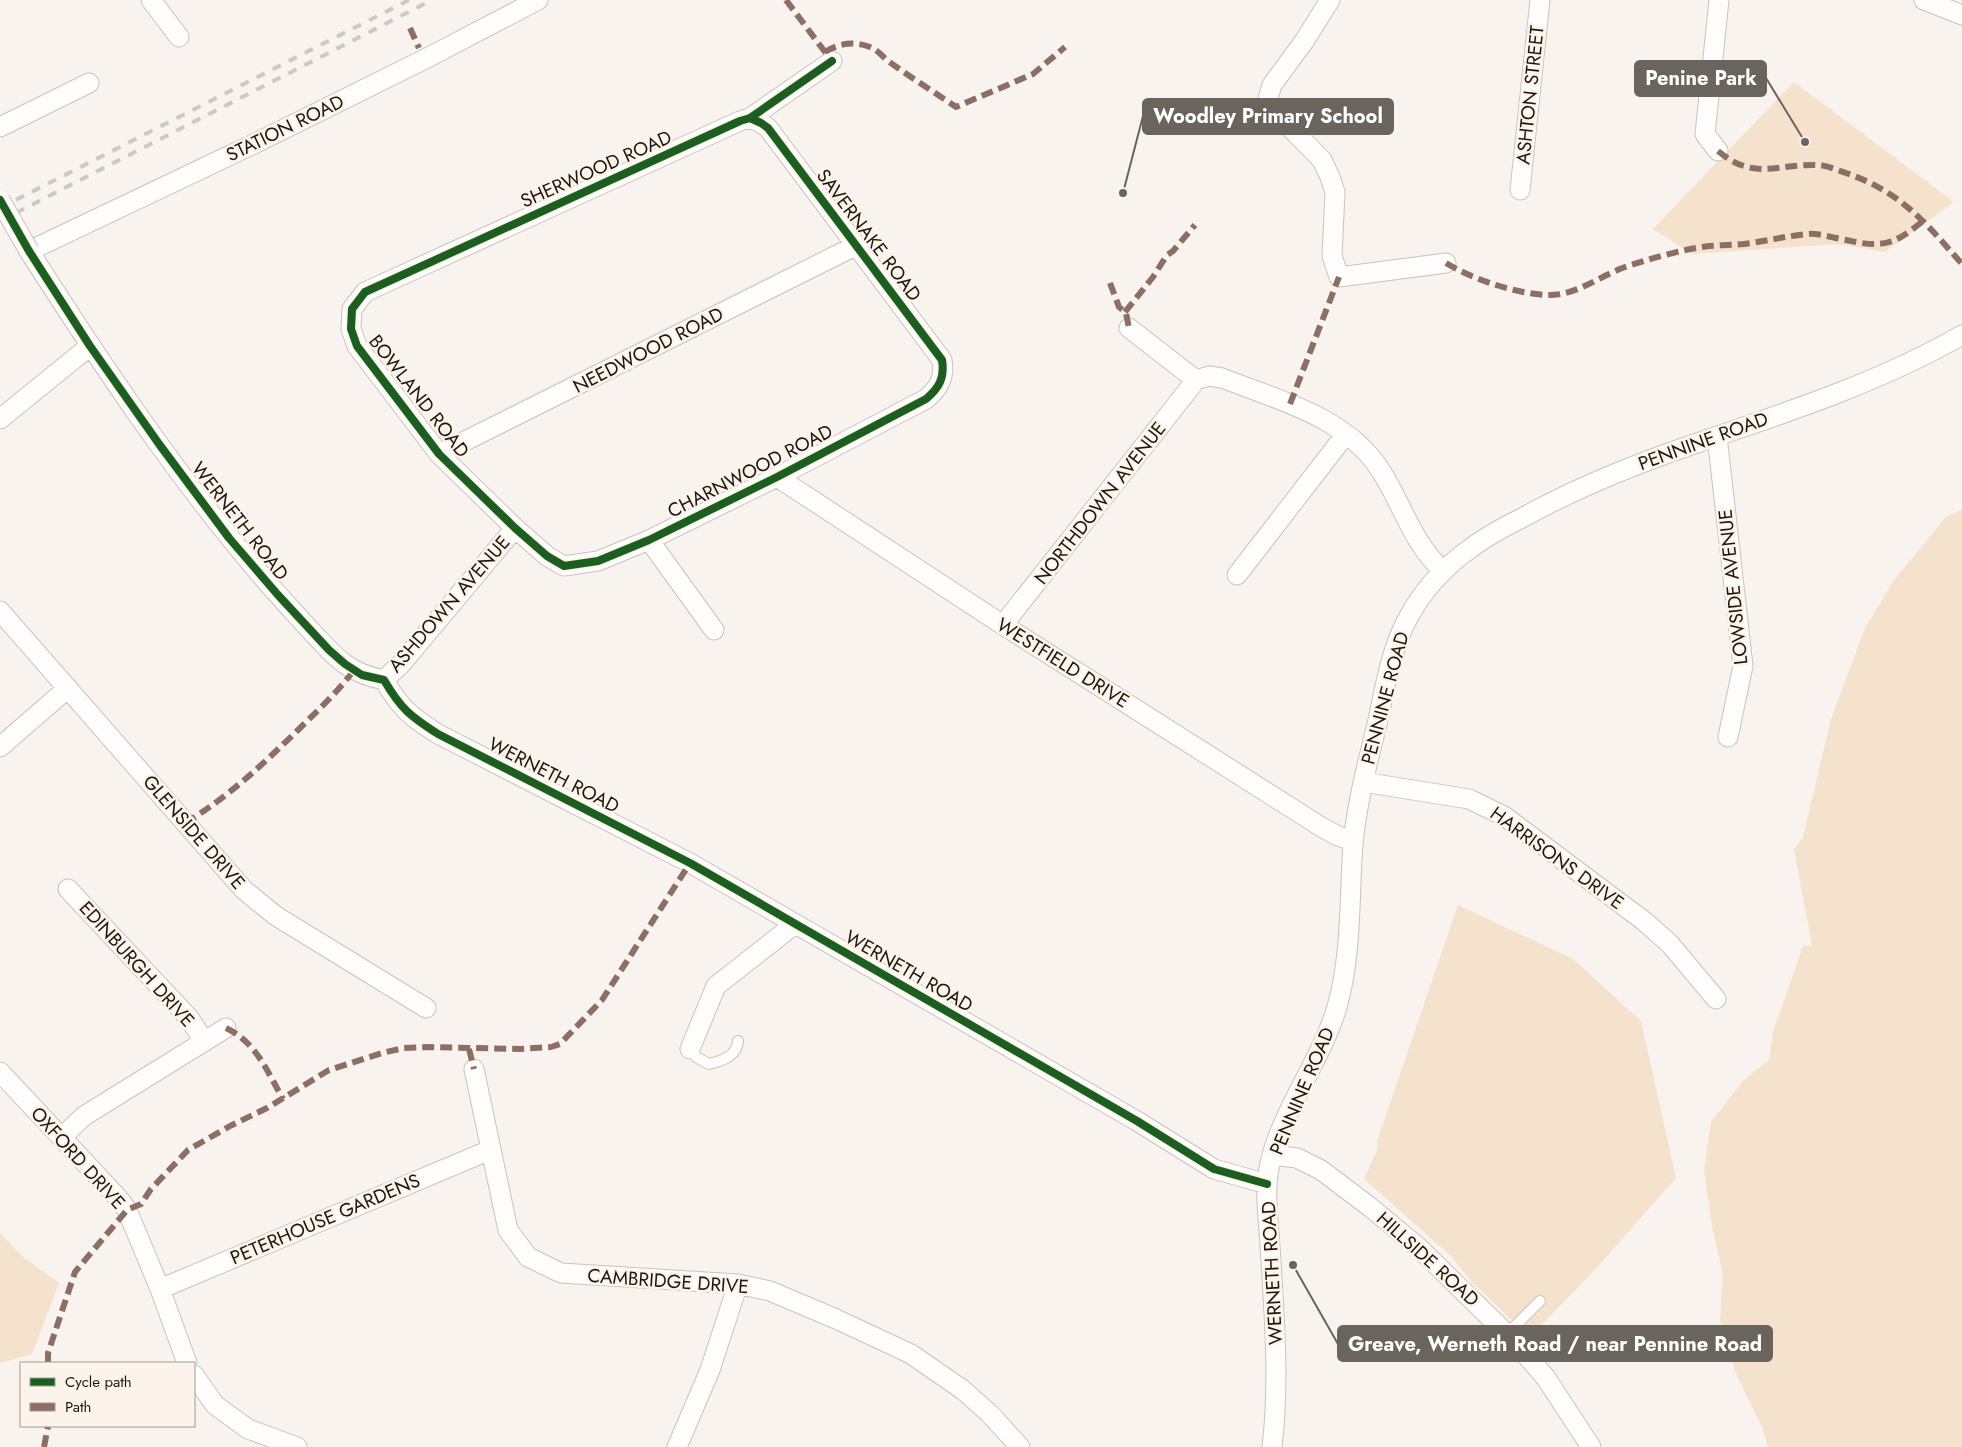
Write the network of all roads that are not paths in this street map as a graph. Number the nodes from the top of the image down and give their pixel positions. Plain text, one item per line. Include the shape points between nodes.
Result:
1 (151, 0) edge
2 (538, 0) edge
3 (1330, 0) edge
4 (1540, 0) edge
5 (1719, 0) edge
6 (1924, 0) edge
7 (1962, 15) edge
8 (179, 37) dead end
9 (832, 61) dead end
10 (88, 83) dead end
11 (750, 118) junction
12 (0, 127) edge
13 (1718, 151) dead end
14 (1520, 190) dead end
15 (0, 200) edge
16 (857, 245) junction
17 (29, 251) junction
18 (1446, 263) dead end
19 (365, 292) joint
20 (1129, 328) dead end
21 (1962, 336) edge
22 (90, 346) junction
23 (1196, 380) junction
24 (941, 383) joint
25 (0, 419) edge
26 (1346, 434) junction
27 (1717, 436) junction
28 (439, 454) junction
29 (777, 477) junction
30 (515, 528) junction
31 (649, 540) junction
32 (564, 566) joint
33 (1443, 571) junction
34 (1237, 575) dead end
35 (0, 611) edge
36 (1003, 626) junction
37 (714, 630) dead end
38 (384, 680) junction
39 (68, 688) junction
40 (1728, 737) dead end
41 (0, 747) edge
42 (1363, 782) junction
43 (1353, 841) junction
44 (68, 889) dead end
45 (795, 924) junction
46 (1716, 999) dead end
47 (426, 1008) dead end
48 (226, 1028) dead end
49 (204, 1041) junction
50 (738, 1041) dead end
51 (690, 1049) joint
52 (474, 1069) dead end
53 (0, 1072) edge
54 (62, 1137) junction
55 (490, 1150) junction
56 (1273, 1155) junction
57 (1267, 1184) junction
58 (738, 1284) junction
59 (160, 1289) junction
60 (1540, 1301) dead end
61 (1507, 1334) junction
62 (188, 1362) edge
63 (195, 1376) edge
64 (297, 1447) edge
65 (677, 1447) edge
66 (1020, 1447) edge
67 (1272, 1447) edge
68 (1591, 1447) edge

1 - 8 street
2 - 17 street, STATION ROAD via 287,128
3 - 18 street via 1272,85 1268,98 1273,110 1322,160 1330,177 1335,192 1332,256 1339,277
4 - 14 street, ASHTON STREET
5 - 13 street via 1705,134
6 - 7 street
9 - 11 street, SHERWOOD ROAD
10 - 12 street
11 - 16 street, SAVERNAKE ROAD via 768,128
11 - 19 street, SHERWOOD ROAD
15 - 17 street, WERNETH ROAD, bridge
16 - 24 street, SAVERNAKE ROAD via 942,360
16 - 28 street, NEEDWOOD ROAD
17 - 22 street, WERNETH ROAD
19 - 28 street, BOWLAND ROAD via 352,309 351,329 357,346
20 - 23 street
21 - 27 street, PENNINE ROAD via 1893,370
22 - 25 street
22 - 38 street, WERNETH ROAD via 223,530 278,595 345,664 362,675
23 - 26 street via 1209,376 1222,378 1321,418
23 - 36 street, NORTHDOWN AVENUE
24 - 29 street, CHARNWOOD ROAD via 926,399
26 - 33 street via 1381,470 1421,546
26 - 34 street
27 - 33 street, PENNINE ROAD via 1577,488 1494,533
27 - 40 street, LOWSIDE AVENUE via 1743,666
28 - 30 street, BOWLAND ROAD
29 - 31 street, CHARNWOOD ROAD
29 - 36 street, WESTFIELD DRIVE
30 - 32 street, BOWLAND ROAD via 546,556
30 - 38 street, ASHDOWN AVENUE via 402,663
31 - 32 street, CHARNWOOD ROAD via 598,561
31 - 37 street
33 - 42 street, PENNINE ROAD via 1420,597 1405,624 1387,679
35 - 39 street, GLENSIDE DRIVE
36 - 43 street, WESTFIELD DRIVE via 1323,828
38 - 45 street, WERNETH ROAD via 397,702 413,719 438,734 690,863
39 - 41 street
39 - 47 street, GLENSIDE DRIVE via 244,890 276,916
42 - 43 street, PENNINE ROAD
42 - 46 street, HARRISONS DRIVE via 1469,799 1504,816 1644,921 1669,943
43 - 56 street, PENNINE ROAD via 1349,944 1338,1005 1326,1039 1277,1138
44 - 49 street, EDINBURGH DRIVE via 189,1018
45 - 51 street via 716,986
45 - 57 street, WERNETH ROAD via 1137,1121 1214,1169
48 - 49 street, EDINBURGH DRIVE
49 - 54 street, EDINBURGH DRIVE via 84,1116
50 - 51 lane via 738,1048 724,1061 709,1064 696,1057
52 - 55 street, CAMBRIDGE DRIVE
53 - 54 street, OXFORD DRIVE
54 - 59 street, OXFORD DRIVE via 127,1210
55 - 58 street, CAMBRIDGE DRIVE via 508,1230 528,1258 561,1273
55 - 59 street, PETERHOUSE GARDENS
56 - 57 street, PENNINE ROAD
56 - 61 street, HILLSIDE ROAD via 1298,1158 1321,1170 1370,1207 1418,1248
57 - 67 street, WERNETH ROAD via 1276,1355
58 - 65 street via 710,1370
58 - 66 street, CAMBRIDGE DRIVE via 770,1290 911,1354 963,1390
59 - 62 street, OXFORD DRIVE
60 - 61 lane
61 - 68 street, HILLSIDE ROAD via 1546,1378
63 - 64 street via 215,1405 248,1429

